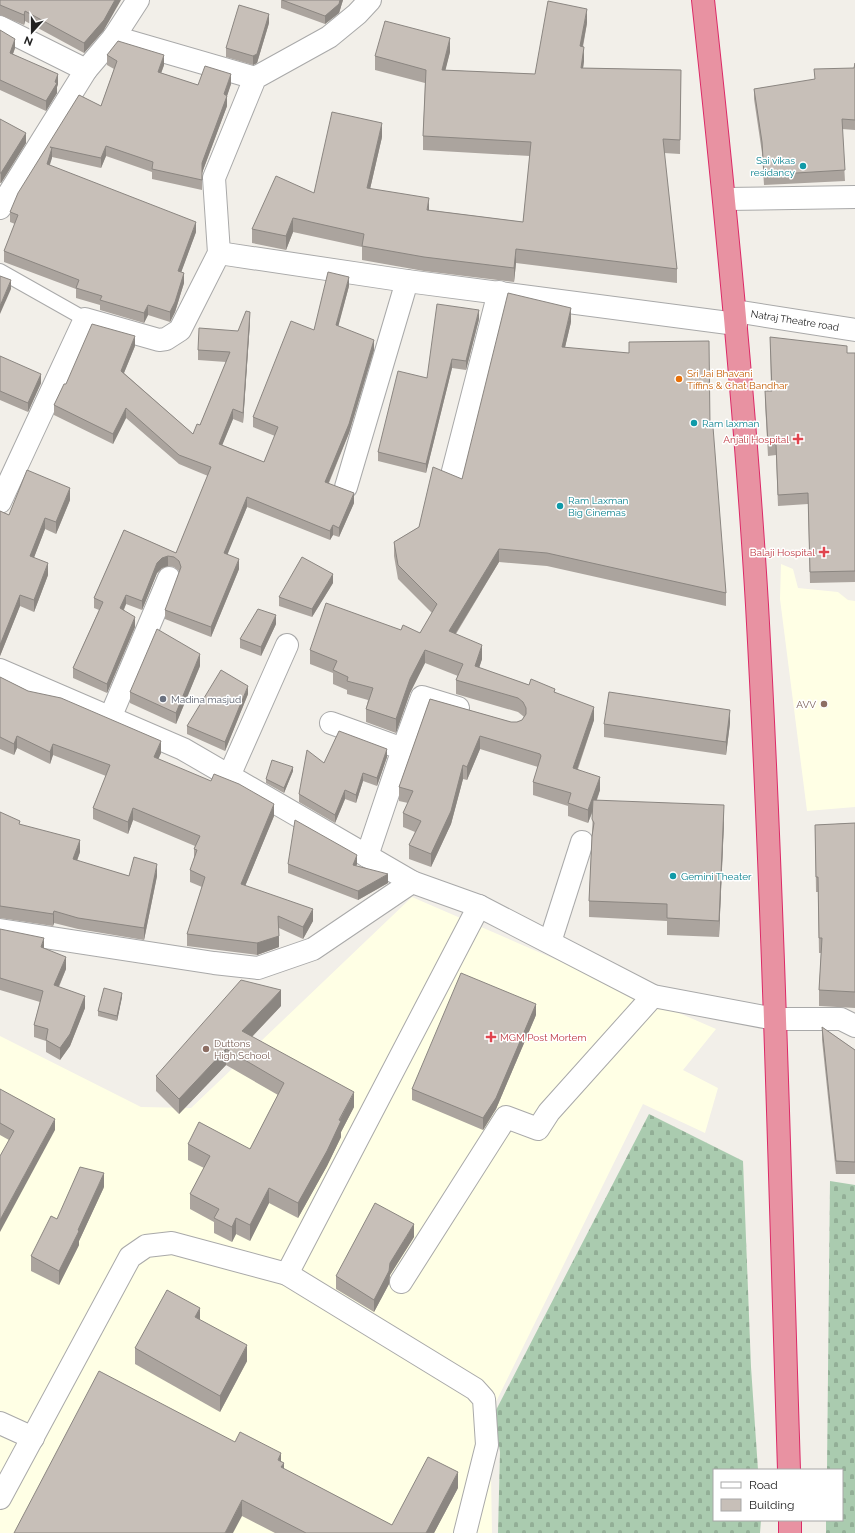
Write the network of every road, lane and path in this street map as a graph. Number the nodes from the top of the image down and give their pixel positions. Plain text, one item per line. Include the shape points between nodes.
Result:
1 (138, 0) edge
2 (370, 0) edge
3 (703, 0) edge
4 (0, 28) edge
5 (114, 37) junction
6 (86, 70) junction
7 (255, 78) junction
8 (855, 197) edge
9 (725, 199) junction
10 (0, 208) edge
11 (219, 253) junction
12 (0, 271) edge
13 (407, 281) junction
14 (499, 292) junction
15 (736, 317) junction
16 (85, 319) junction
17 (855, 330) edge
18 (452, 475) edge
19 (346, 487) dead end
20 (0, 502) edge
21 (169, 578) dead end
22 (287, 645) dead end
23 (0, 670) edge
24 (476, 713) edge
25 (110, 718) junction
26 (332, 723) dead end
27 (403, 749) junction
28 (229, 776) junction
29 (582, 842) dead end
30 (367, 856) junction
31 (412, 882) junction
32 (479, 906) junction
33 (0, 930) edge
34 (550, 942) junction
35 (653, 996) junction
36 (775, 1019) junction
37 (855, 1026) edge
38 (288, 1274) junction
39 (401, 1282) dead end
40 (0, 1423) edge
41 (34, 1438) junction
42 (789, 1469) edge
43 (0, 1498) edge
44 (790, 1521) edge
45 (465, 1533) edge
46 (790, 1533) edge

1 - 5 street
2 - 7 street via 329,37
3 - 9 highway
4 - 6 street
5 - 6 street
5 - 7 street
6 - 10 street
7 - 11 street via 214,178
8 - 9 street
9 - 15 highway
11 - 13 street, Natraj Theatre road
11 - 16 street via 180,330 166,338 159,340
12 - 16 lane
13 - 14 street, Natraj Theatre road
13 - 19 street
14 - 15 street, Natraj Theatre road
14 - 18 street
15 - 17 street, Natraj Theatre road
15 - 36 highway via 757,604
16 - 20 street
21 - 25 street
22 - 28 street
23 - 25 street
24 - 27 street via 422,697
25 - 28 street via 183,749
26 - 27 street
27 - 30 street
28 - 30 street
29 - 34 street
30 - 31 street
31 - 32 street
31 - 33 street via 312,949 258,968
32 - 34 street
32 - 38 street
34 - 35 street
35 - 36 street
35 - 39 street via 550,1112 538,1129 506,1117
36 - 37 street via 840,1019
36 - 42 highway
38 - 41 street via 172,1243 146,1246 130,1257
38 - 45 street via 476,1389 484,1399 487,1445
40 - 41 street
41 - 43 street
44 - 46 highway

